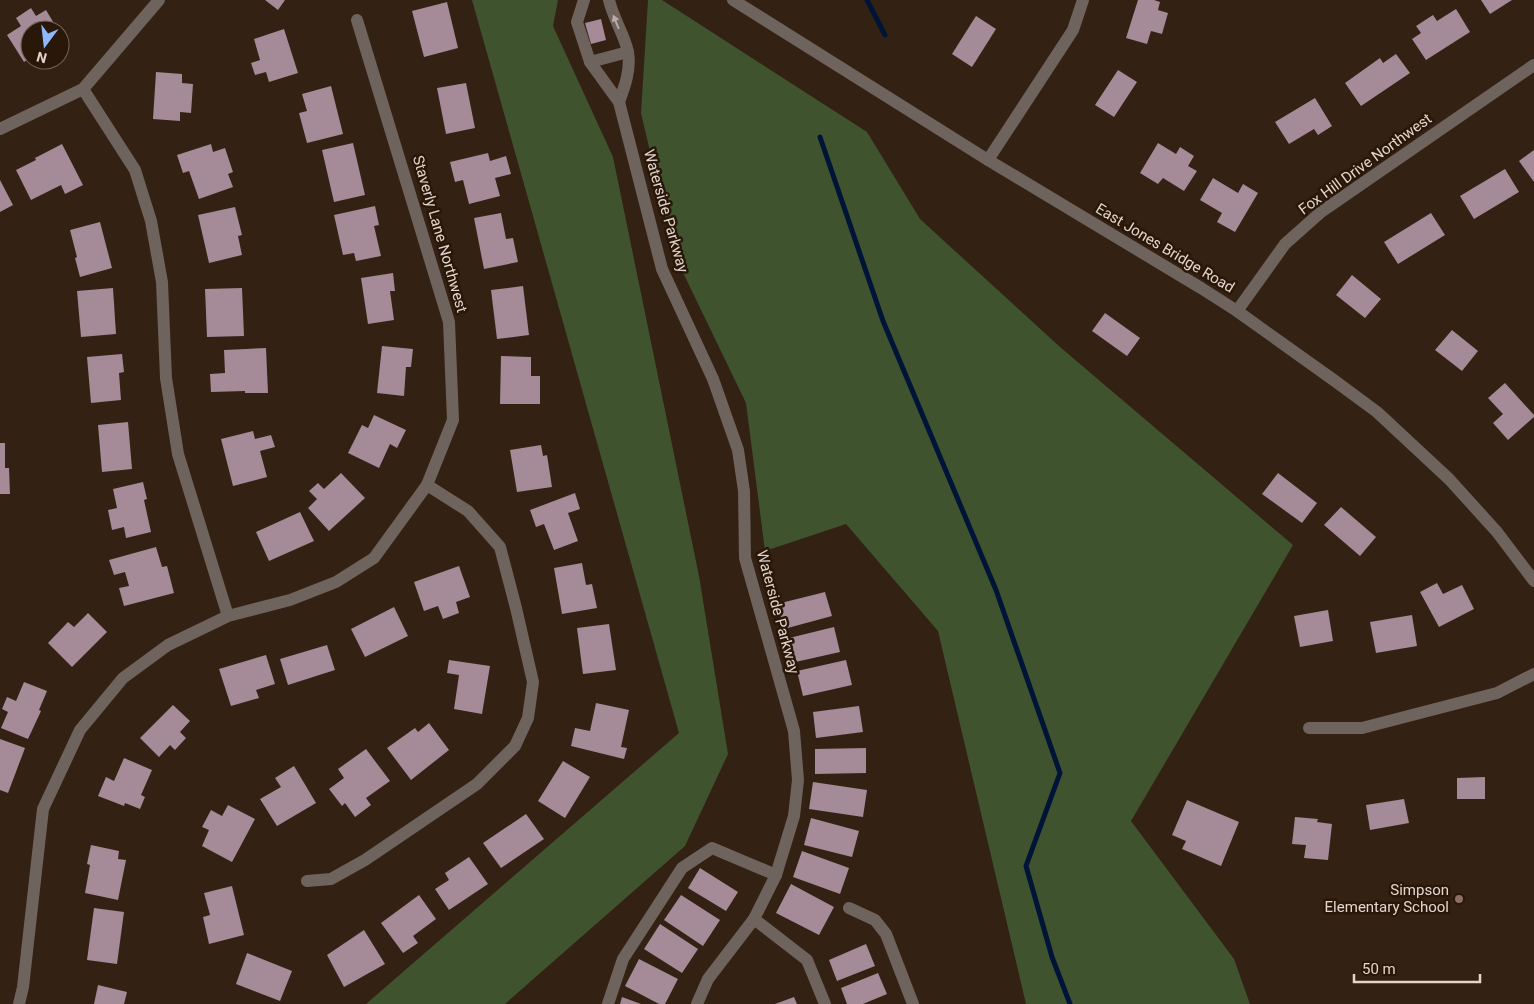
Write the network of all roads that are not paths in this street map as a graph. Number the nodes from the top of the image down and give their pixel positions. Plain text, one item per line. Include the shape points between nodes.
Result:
1 (160, 0) edge
2 (584, 0) edge
3 (609, 0) edge
4 (733, 0) edge
5 (1082, 0) edge
6 (357, 20) dead end
7 (628, 52) junction
8 (590, 62) junction
9 (1534, 65) edge
10 (83, 89) junction
11 (619, 102) junction
12 (0, 129) edge
13 (988, 160) junction
14 (1237, 311) junction
15 (427, 485) junction
16 (1534, 581) edge
17 (228, 616) junction
18 (1534, 674) edge
19 (1309, 728) dead end
20 (776, 875) junction
21 (307, 881) dead end
22 (849, 908) dead end
23 (754, 920) junction
24 (19, 1004) edge
25 (608, 1004) edge
26 (698, 1004) edge
27 (825, 1004) edge
28 (914, 1004) edge

1 - 10 street
2 - 8 street, Waterside Parkway via 577,22
7 -> 3 street
4 - 13 street, East Jones Bridge Road
5 - 13 street via 1073,30
6 - 15 street, Staverly Lane Northwest via 449,322 453,420
7 - 8 street
7 - 11 street via 628,80
8 - 11 street, Waterside Parkway
9 - 14 street, Fox Hill Drive Northwest via 1321,212 1285,244
10 - 12 street
10 - 17 street via 135,170 151,221 162,282 166,378 178,454
11 - 20 street, Waterside Parkway via 662,269 713,379 738,450 744,491 745,558 794,731 798,780 794,816
13 - 14 street, East Jones Bridge Road
14 - 16 street, East Jones Bridge Road via 1377,412 1449,479 1497,532
15 - 17 street, Staverly Lane Northwest via 374,558 336,582 290,600
15 - 21 street via 468,511 500,547 533,682 528,718 515,746 477,784 366,860 331,879
17 - 24 street, Staverly Lane Northwest via 168,645 123,678 80,730 43,809 24,987
18 - 19 street via 1498,694 1362,728
20 - 23 street, Waterside Parkway
20 - 25 street via 712,848 682,868 623,959
22 - 28 street via 875,920 886,934
23 - 26 street, Waterside Parkway via 708,979
23 - 27 street via 808,960

